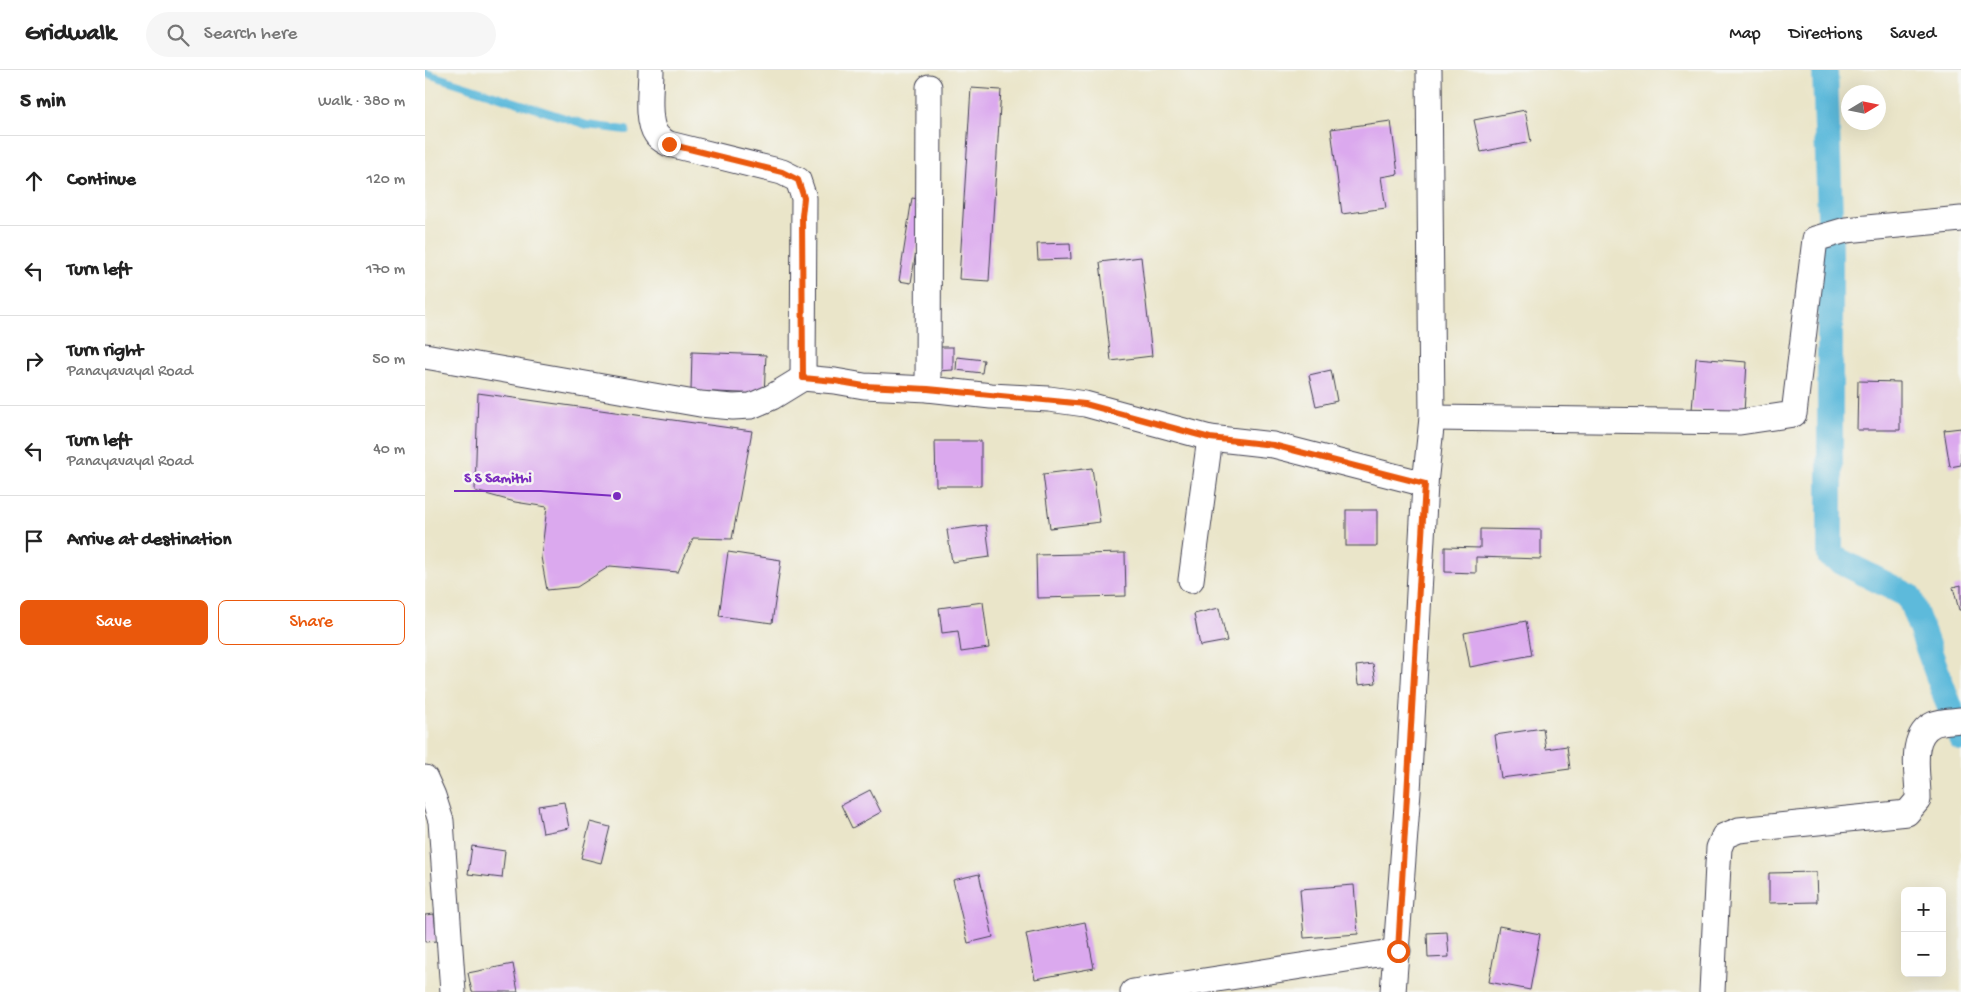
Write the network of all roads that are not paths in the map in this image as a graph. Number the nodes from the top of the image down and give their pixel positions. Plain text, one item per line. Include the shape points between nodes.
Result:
1 (651, 70) edge
2 (1429, 70) edge
3 (929, 87) dead end
4 (1961, 219) edge
5 (425, 356) edge
6 (803, 378) junction
7 (928, 389) junction
8 (1432, 418) junction
9 (1210, 438) junction
10 (1425, 484) junction
11 (1191, 580) dead end
12 (1961, 720) edge
13 (425, 778) edge
14 (1398, 951) junction
15 (453, 992) edge
16 (1133, 992) edge
17 (1393, 992) edge
18 (1712, 992) edge

1 - 6 street via 650,106 656,135 669,144 782,172 798,180 804,198
2 - 8 street
3 - 7 street
4 - 8 street via 1846,230 1815,239 1794,414 1740,422
5 - 6 street via 733,407 751,406
6 - 7 street via 864,386
7 - 9 street via 1085,404
8 - 10 street
9 - 10 street via 1273,445
9 - 11 street
10 - 14 street
12 - 18 street via 1934,724 1922,732 1915,746 1918,800 1907,813 1739,830 1724,836 1717,864
13 - 15 street via 441,821
14 - 16 street
14 - 17 street

